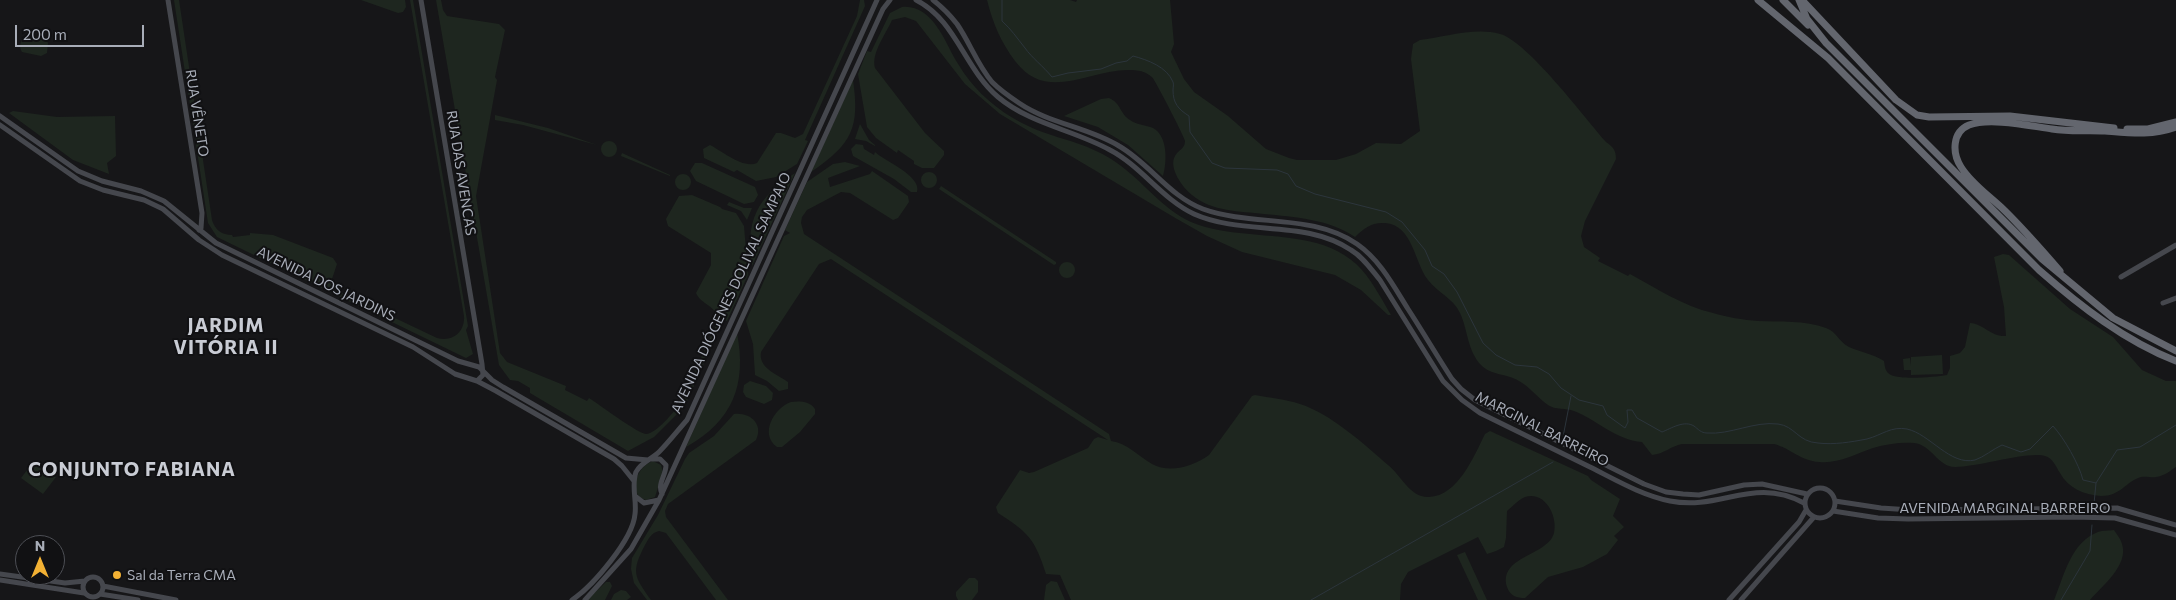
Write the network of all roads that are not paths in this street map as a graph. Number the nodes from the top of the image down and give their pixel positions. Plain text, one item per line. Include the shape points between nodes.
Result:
1 (168, 0) edge
2 (421, 0) edge
3 (877, 0) edge
4 (890, 0) edge
5 (916, 0) edge
6 (933, 0) edge
7 (1758, 0) edge
8 (1783, 0) edge
9 (1801, 0) edge
10 (1826, 43) junction
11 (0, 116) edge
12 (2176, 122) edge
13 (0, 126) edge
14 (2176, 127) edge
15 (145, 192) junction
16 (144, 200) junction
17 (199, 230) junction
18 (2176, 245) edge
19 (2121, 277) dead end
20 (2075, 289) junction
21 (2176, 298) edge
22 (2164, 303) dead end
23 (479, 351) junction
24 (2176, 351) edge
25 (458, 361) junction
26 (2176, 361) edge
27 (472, 366) junction
28 (482, 371) junction
29 (455, 374) junction
30 (477, 381) junction
31 (649, 460) junction
32 (634, 481) junction
33 (1807, 494) junction
34 (635, 495) junction
35 (661, 497) junction
36 (1835, 501) junction
37 (1804, 503) junction
38 (1806, 510) junction
39 (1833, 511) junction
40 (1814, 518) junction
41 (2176, 525) edge
42 (2176, 535) edge
43 (0, 574) edge
44 (0, 580) edge
45 (85, 581) junction
46 (103, 586) junction
47 (84, 593) junction
48 (100, 594) junction
49 (138, 600) edge
50 (176, 600) edge
51 (572, 600) edge
52 (585, 600) edge
53 (1729, 600) edge
54 (1741, 600) edge

1 - 17 street, RUA VÊNETO via 202,213
2 - 23 street, RUA DAS AVENCAS
3 - 31 street, AVENIDA DIÓGENES DOLIVAL SAMPAIO via 687,420
4 - 35 street, AVENIDA DIÓGENES DOLIVAL SAMPAIO via 883,9
5 - 37 street, MARGINAL BARREIRO via 941,18 974,72 1013,108 1112,150 1194,214 1223,223 1321,236 1352,250 1380,280 1443,381 1480,413 1646,495 1683,503 1701,503 1768,492
6 - 33 street, MARGINAL BARREIRO via 957,25 993,82 1013,98 1054,121 1086,130 1120,146 1174,193 1202,209 1232,217 1313,226 1335,232 1356,244 1383,269 1452,379 1475,400 1666,492 1699,495 1762,484
7 - 26 highway via 1828,58 2052,282 2110,325
8 - 10 highway
9 - 10 highway via 1807,19
9 - 12 highway via 1896,100 1929,118 2010,116 2136,129
10 - 20 highway via 2042,260
11 - 15 street, AVENIDA DOS JARDINS via 78,171
13 - 16 street, AVENIDA DOS JARDINS via 80,181
14 - 20 highway via 2140,134 2072,132 2023,124 1979,123 1960,132 1955,149 1961,167 2035,241
15 - 16 street
15 - 17 street, AVENIDA DOS JARDINS via 170,204
16 - 29 street, AVENIDA DOS JARDINS via 169,213 222,255 413,347
17 - 25 street, AVENIDA DOS JARDINS via 216,243
18 - 19 street
20 - 24 highway via 2113,318
21 - 22 street
23 - 27 street
23 - 28 street, RUA DAS AVENCAS
25 - 27 street, AVENIDA DOS JARDINS
25 - 29 street via 453,366
27 - 28 street, AVENIDA DOS JARDINS
28 - 30 street via 482,378
28 - 31 street, AVENIDA DOS JARDINS via 503,387 626,458
29 - 30 street, AVENIDA DOS JARDINS
30 - 32 street, AVENIDA DOS JARDINS via 614,459
31 - 32 street, AVENIDA DIÓGENES DOLIVAL SAMPAIO via 642,464
31 - 35 street via 660,459 666,464 660,484
32 - 34 street
33 - 36 street via 1821,488 1830,492
33 - 37 street
34 - 35 street via 650,504
34 - 51 street via 634,518 627,538 606,566
35 - 52 street, AVENIDA DIÓGENES DOLIVAL SAMPAIO via 631,549
36 - 39 street
36 - 41 street, AVENIDA MARGINAL BARREIRO via 1911,510 2117,508
37 - 38 street
38 - 40 street
38 - 53 street
39 - 40 street via 1824,518
39 - 42 street, AVENIDA MARGINAL BARREIRO via 1908,519 2115,518
40 - 54 street
43 - 45 street via 60,582
44 - 47 street
45 - 46 street via 96,577
45 - 47 street
46 - 48 street
46 - 50 street
47 - 48 street via 92,597
48 - 49 street

